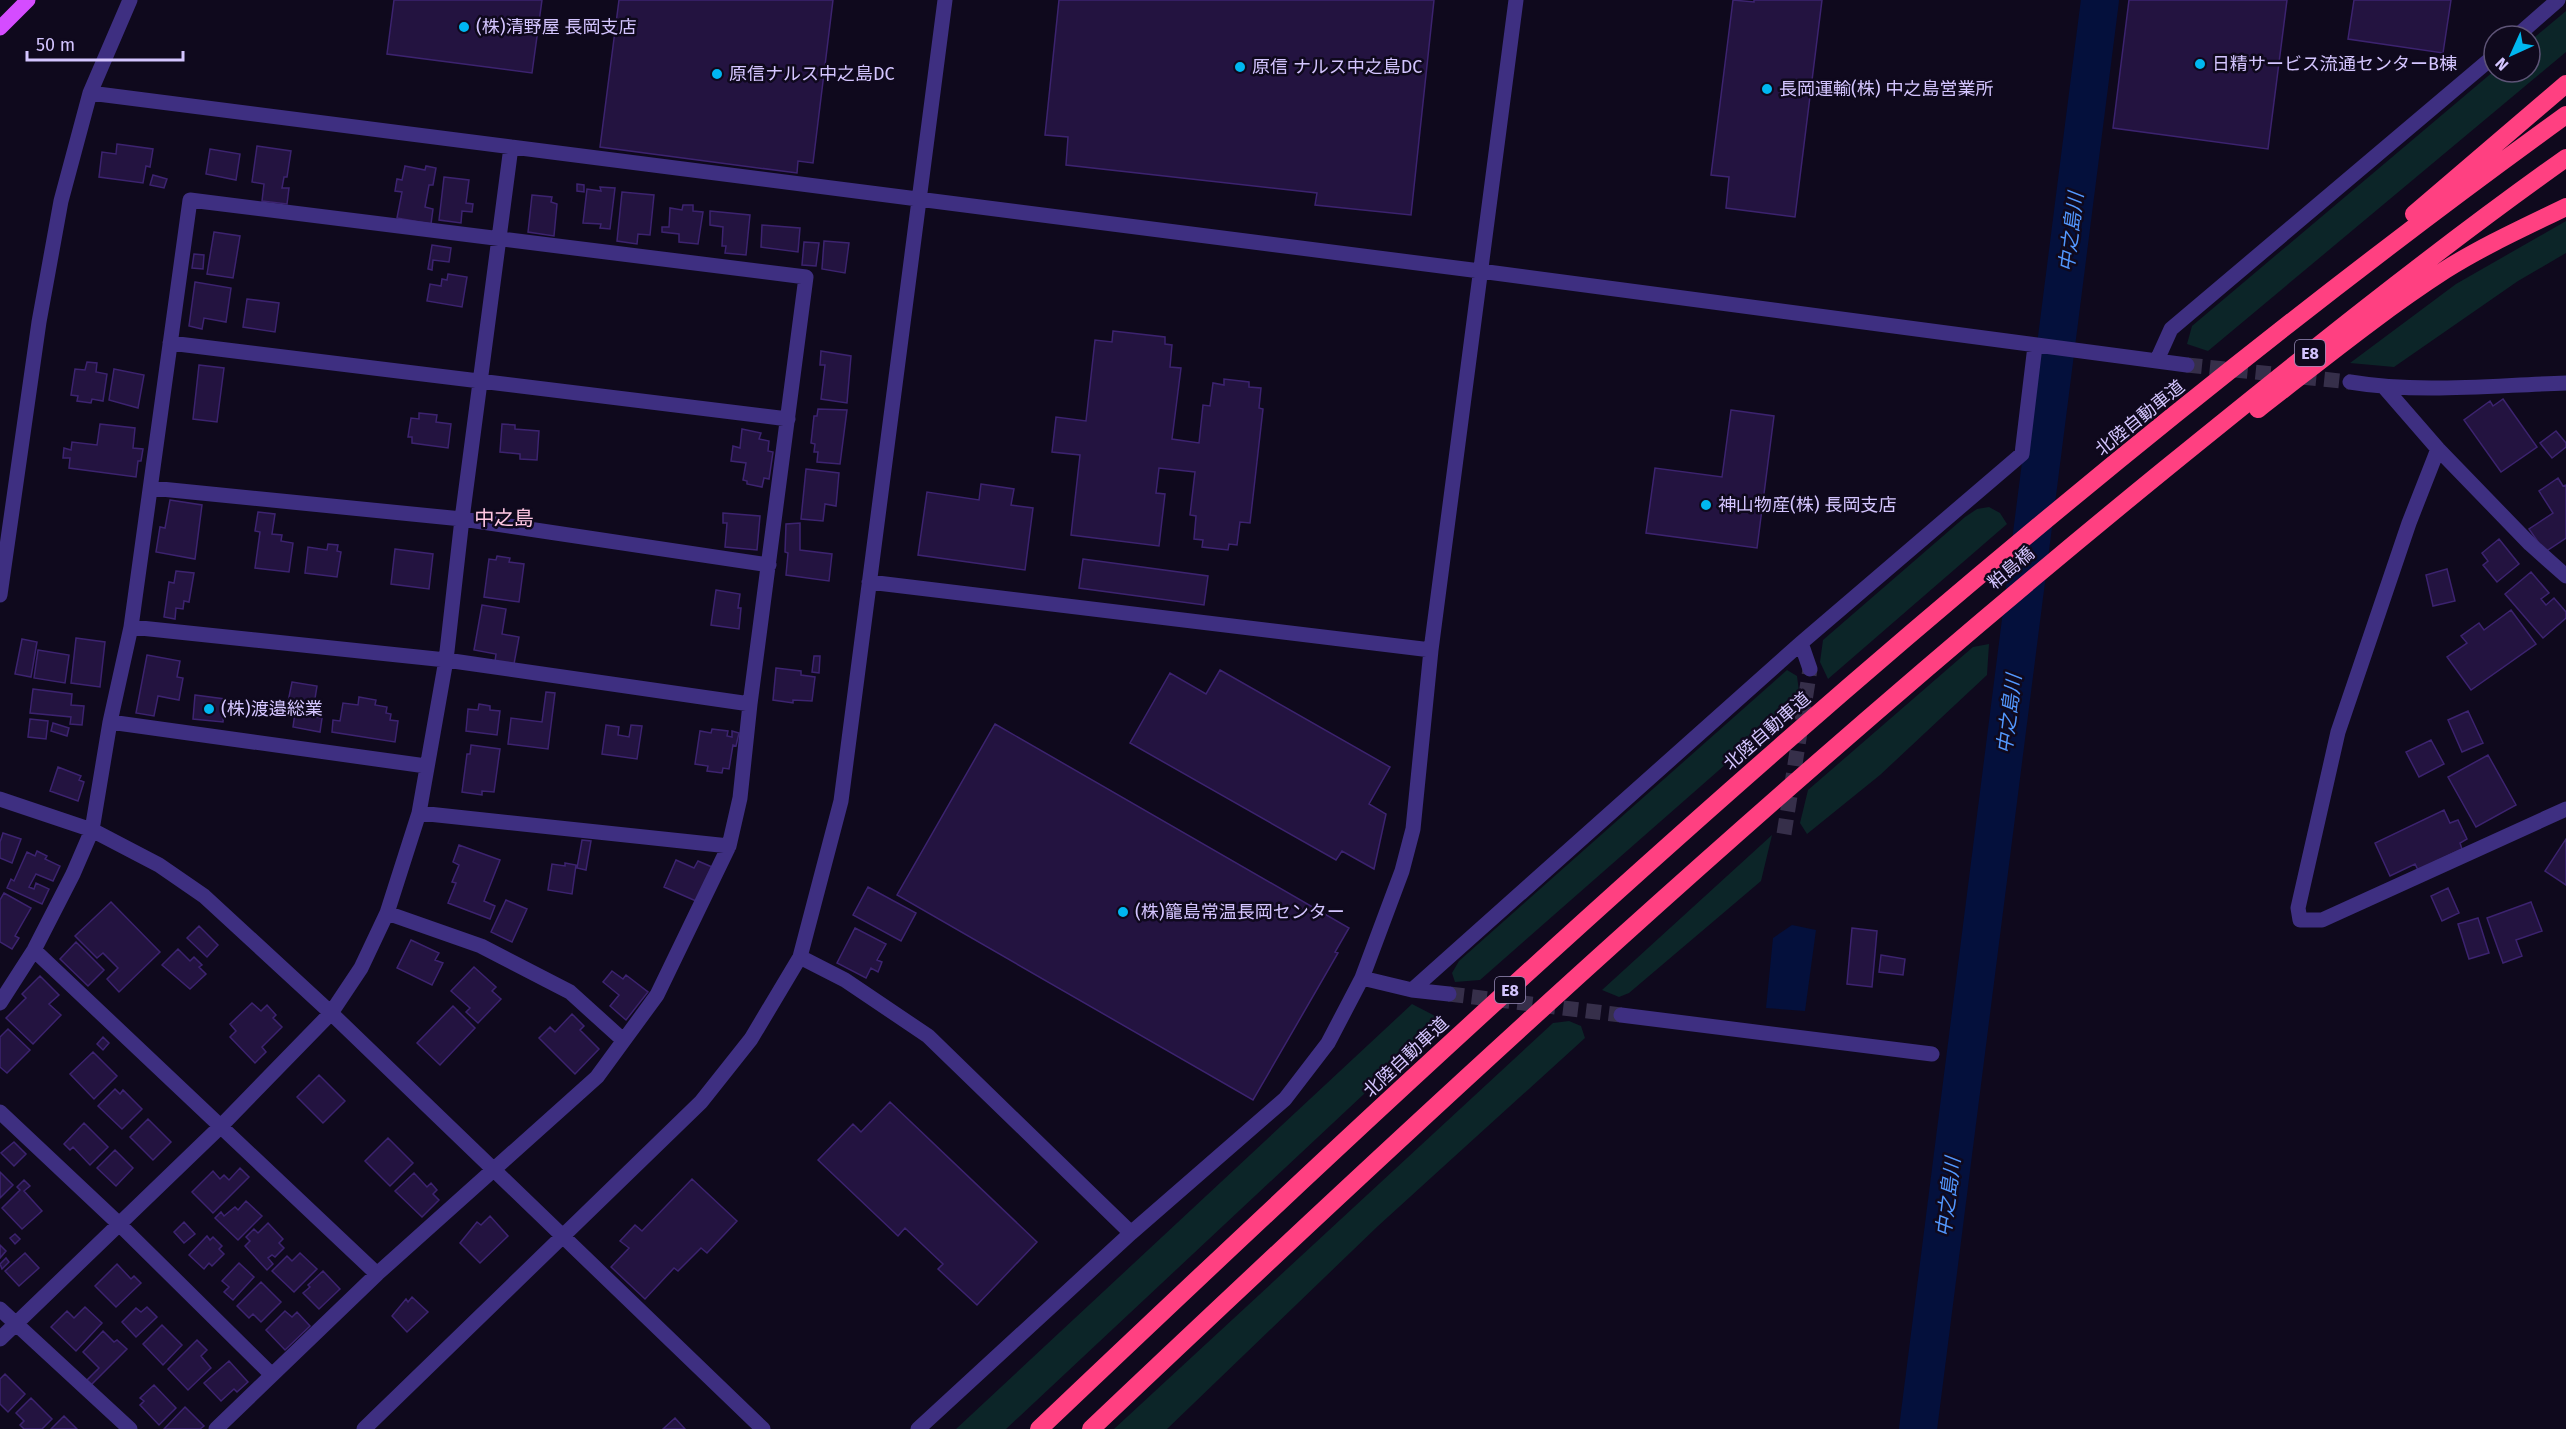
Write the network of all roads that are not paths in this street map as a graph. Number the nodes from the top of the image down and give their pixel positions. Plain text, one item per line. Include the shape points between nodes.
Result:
1 (28, 0) edge
2 (130, 0) edge
3 (945, 0) edge
4 (1516, 0) edge
5 (2558, 0) edge
6 (2531, 24) edge
7 (0, 28) edge
8 (2482, 66) edge
9 (2566, 84) edge
10 (90, 93) junction
11 (2566, 115) edge
12 (511, 147) junction
13 (2566, 158) edge
14 (917, 201) junction
15 (2566, 207) edge
16 (498, 238) junction
17 (1480, 272) junction
18 (170, 343) junction
19 (2035, 346) junction
20 (2253, 352) junction
21 (2157, 360) junction
22 (2187, 365) tunnel mouth
23 (482, 380) junction
24 (2350, 382) tunnel mouth
25 (2566, 383) edge
26 (2385, 388) junction
27 (788, 419) junction
28 (2439, 448) junction
29 (151, 488) junction
30 (6, 505) edge
31 (462, 519) junction
32 (2059, 556) junction
33 (768, 565) junction
34 (2566, 576) edge
35 (869, 582) junction
36 (0, 595) edge
37 (131, 627) junction
38 (1801, 643) junction
39 (1431, 650) junction
40 (446, 660) junction
41 (1810, 669) tunnel mouth
42 (750, 704) junction
43 (110, 723) junction
44 (426, 766) junction
45 (0, 799) edge
46 (2566, 809) edge
47 (419, 813) junction
48 (92, 830) junction
49 (729, 846) junction
50 (387, 913) junction
51 (34, 950) junction
52 (800, 957) junction
53 (1362, 978) junction
54 (1412, 990) junction
55 (1449, 994) tunnel mouth
56 (0, 1003) edge
57 (330, 1012) junction
58 (1621, 1015) tunnel mouth
59 (623, 1040) junction
60 (1932, 1054) dead end
61 (0, 1112) edge
62 (221, 1126) junction
63 (493, 1168) junction
64 (118, 1223) junction
65 (1131, 1233) junction
66 (564, 1236) junction
67 (377, 1274) junction
68 (0, 1309) edge
69 (16, 1324) junction
70 (0, 1339) edge
71 (272, 1375) junction
72 (130, 1429) edge
73 (216, 1429) edge
74 (363, 1429) edge
75 (763, 1429) edge
76 (918, 1429) edge
77 (1039, 1429) edge
78 (1090, 1429) edge

1 - 7 main road
2 - 10 street
3 - 14 street
4 - 17 street
5 - 6 street
8 - 21 street via 2171,329
9 - 20 highway
10 - 12 street
10 - 30 street via 61,201
11 - 20 highway, 北陸自動車道 / E8
12 - 14 street
12 - 16 street
13 - 32 highway, E8 via 2275,380
14 - 17 street
14 - 35 street
15 - 32 highway via 2445,270 2363,328 2137,504
16 - 18 street via 190,200
16 - 23 street
16 - 27 street via 806,277
17 - 19 street
17 - 39 street
18 - 23 street
18 - 29 street
19 - 21 street
19 - 38 street via 2022,454
20 - 77 highway, 北陸自動車道 / E8 via 1816,716 1347,1140
21 - 22 street
23 - 27 street
23 - 31 street
24 - 26 street
25 - 26 street via 2459,389
26 - 28 street
27 - 33 street
28 - 34 street via 2530,544
28 - 46 street via 2409,523 2338,732 2298,908 2300,920 2322,920
29 - 31 street
29 - 37 street
30 - 36 street
31 - 33 street
31 - 40 street
32 - 78 highway, 粕島橋 / E8 via 1828,752 1521,1028
33 - 42 street
35 - 39 street
35 - 52 street via 841,801
37 - 40 street
37 - 43 street
38 - 41 street
38 - 54 street
39 - 53 street via 1413,829
40 - 42 street
40 - 44 street
42 - 49 street via 740,798
43 - 44 street
43 - 48 street
44 - 47 street
45 - 48 street
47 - 49 street
47 - 50 street
48 - 51 street
48 - 57 street via 159,865 204,896
49 - 59 street via 657,995
50 - 57 street via 361,968
50 - 59 street via 481,946 570,992
51 - 56 street
51 - 62 street
52 - 65 street via 845,980 928,1036
52 - 66 street via 751,1039 701,1102
53 - 54 street
53 - 65 street via 1328,1043 1285,1099
54 - 55 street
57 - 62 street
57 - 63 street
58 - 60 street
59 - 63 street via 597,1077
61 - 64 street
62 - 64 street
62 - 67 street
63 - 66 street
63 - 67 street
64 - 69 street
64 - 71 street
65 - 76 street
66 - 74 street
66 - 75 street
67 - 71 street
68 - 69 street
69 - 70 street
69 - 72 street
71 - 73 street

